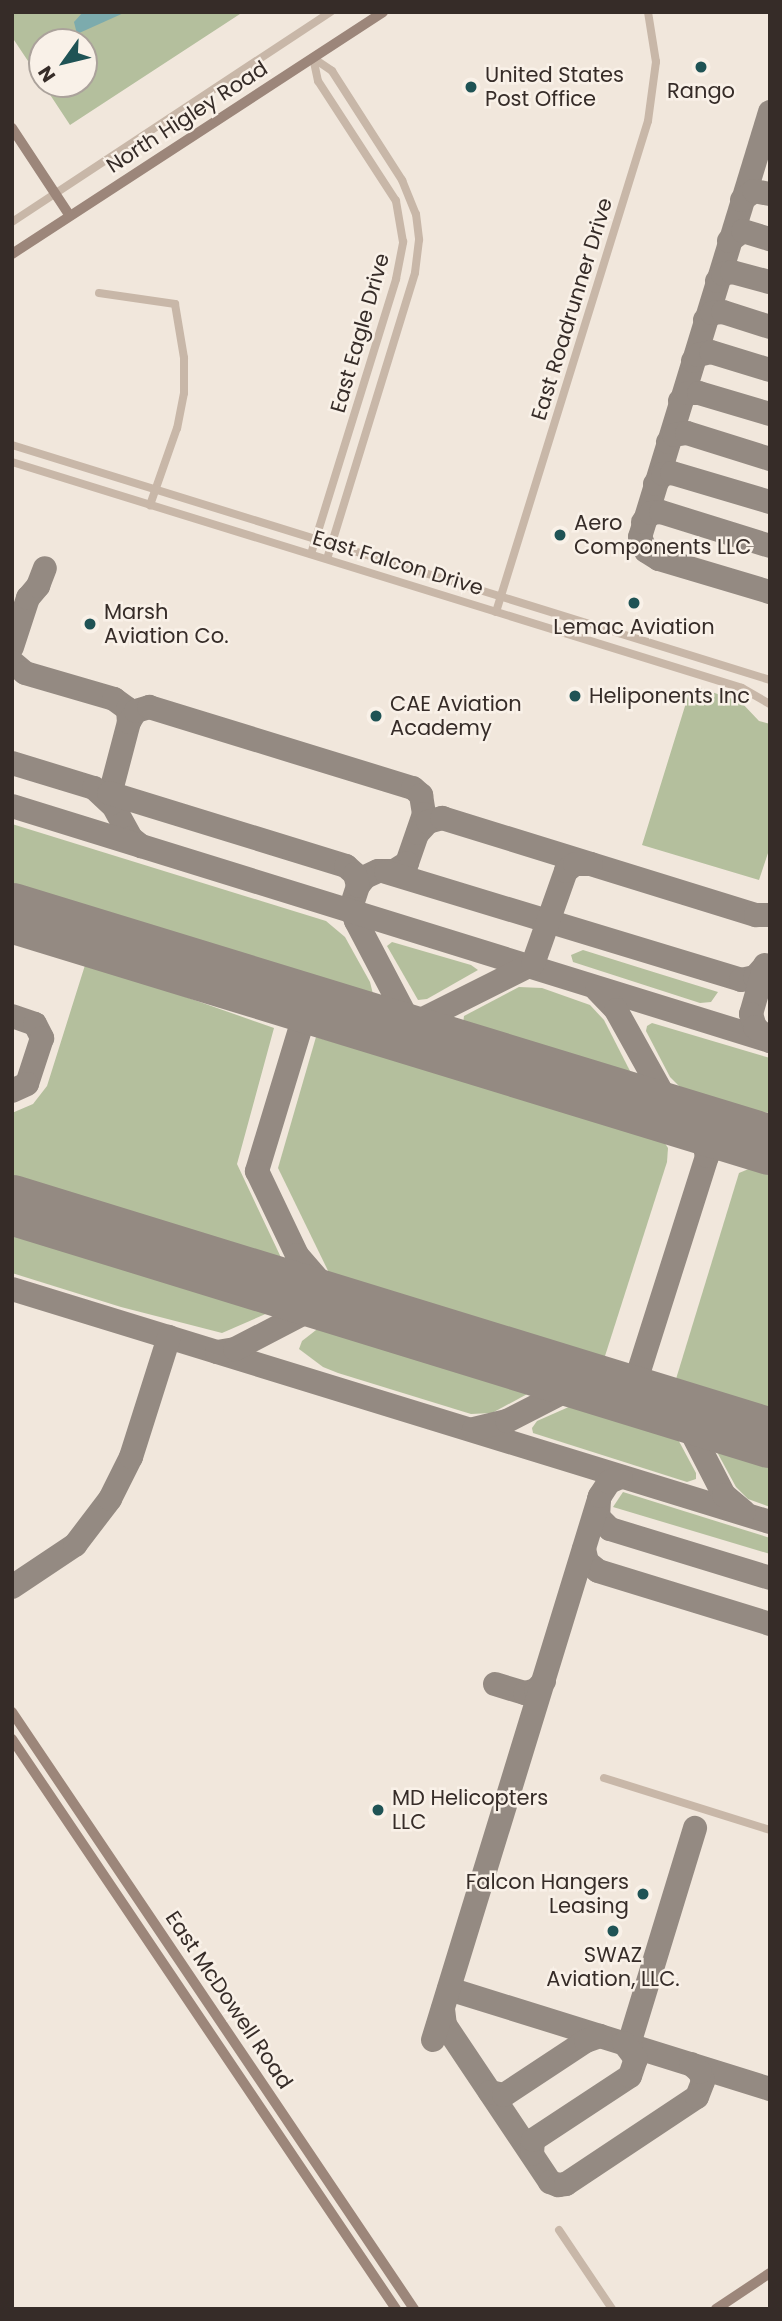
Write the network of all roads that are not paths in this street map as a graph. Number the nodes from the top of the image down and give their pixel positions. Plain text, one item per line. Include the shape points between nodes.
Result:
1 (331, 12) edge
2 (383, 12) edge
3 (648, 12) edge
4 (313, 58) junction
5 (12, 128) edge
6 (55, 193) junction
7 (70, 216) junction
8 (12, 222) edge
9 (12, 254) edge
10 (99, 293) dead end
11 (360, 397) junction
12 (375, 402) junction
13 (12, 445) edge
14 (12, 462) edge
15 (157, 491) junction
16 (150, 505) junction
17 (316, 540) junction
18 (331, 544) junction
19 (311, 554) junction
20 (327, 559) junction
21 (501, 597) junction
22 (496, 612) junction
23 (770, 680) edge
24 (770, 704) edge
25 (12, 1712) edge
26 (12, 1739) edge
27 (604, 1777) dead end
28 (770, 1830) edge
29 (282, 2113) junction
30 (270, 2121) junction
31 (559, 2230) dead end
32 (770, 2273) edge
33 (396, 2309) edge
34 (414, 2309) edge
35 (611, 2309) edge
36 (716, 2309) edge

1 - 6 street, North Higley Road
2 - 4 main road, North Higley Road
3 - 21 street, East Roadrunner Drive via 656,62 648,121
4 - 7 main road, North Higley Road
4 - 11 street, East Eagle Drive via 318,81 396,201 402,228 401,263
4 - 12 street, East Eagle Drive via 332,71 402,180 416,214 419,250 415,273
5 - 6 main road
6 - 7 main road
6 - 8 street, North Higley Road
7 - 9 main road, North Higley Road
10 - 15 street via 175,304 184,358 184,393
11 - 12 street
11 - 17 street, East Eagle Drive
12 - 18 street, East Eagle Drive
13 - 15 street, East Falcon Drive
14 - 16 street, East Falcon Drive
15 - 16 street
15 - 17 street, East Falcon Drive
16 - 19 street, East Falcon Drive
17 - 18 street, East Falcon Drive
17 - 19 street, East Eagle Drive
18 - 20 street, East Eagle Drive
18 - 21 street, East Falcon Drive
19 - 20 street, East Falcon Drive
20 - 22 street, East Falcon Drive
21 - 22 street, East Roadrunner Drive
21 - 23 street, East Falcon Drive
22 - 24 street, East Falcon Drive via 742,688
25 - 29 main road, East McDowell Road
26 - 30 main road, East McDowell Road
27 - 28 street
29 - 30 main road
29 - 34 main road, East McDowell Road
30 - 33 main road, East McDowell Road
31 - 35 street
32 - 36 main road

